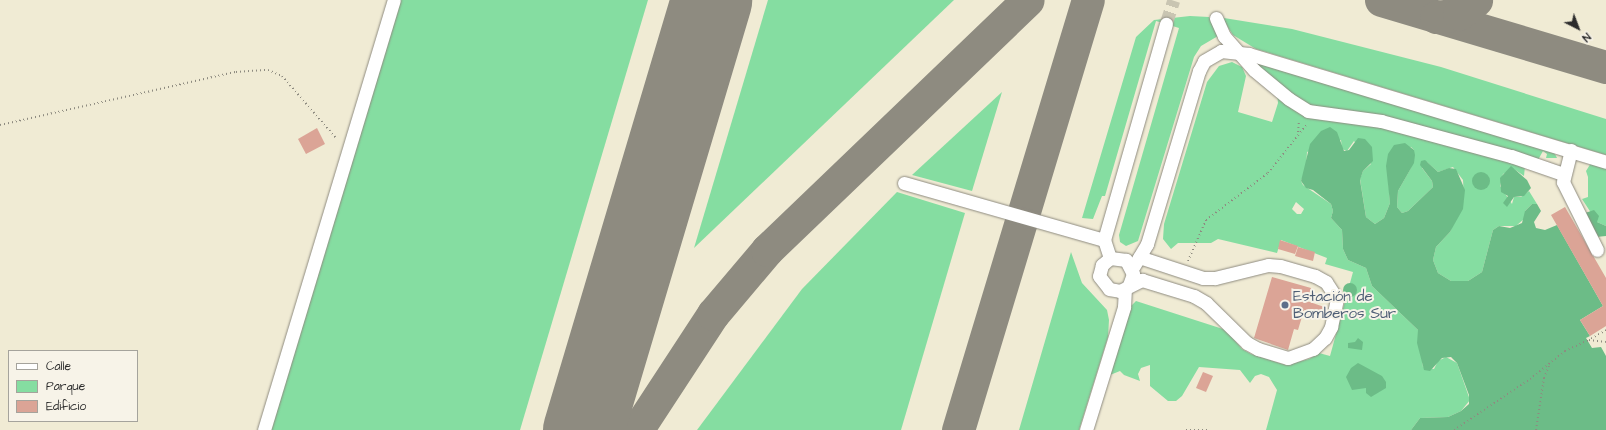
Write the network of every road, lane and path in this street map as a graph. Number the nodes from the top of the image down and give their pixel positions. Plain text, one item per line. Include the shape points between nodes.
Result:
1 (394, 0) edge
2 (1216, 18) dead end
3 (1166, 24) tunnel mouth
4 (1238, 52) junction
5 (1326, 115) junction
6 (0, 125) edge
7 (336, 138) dead end
8 (1571, 150) junction
9 (1606, 162) edge
10 (1563, 174) junction
11 (904, 183) dead end
12 (1104, 240) junction
13 (1597, 250) dead end
14 (1110, 258) junction
15 (1136, 263) junction
16 (1184, 272) junction
17 (1127, 287) junction
18 (1606, 330) edge
19 (1589, 340) junction
20 (1606, 342) edge
21 (1551, 362) junction
22 (264, 430) edge
23 (1086, 430) edge
24 (1186, 430) edge
25 (1207, 430) edge
26 (1454, 430) edge
27 (1536, 430) edge

1 - 22 lane
2 - 4 lane via 1224,36
3 - 12 lane
4 - 5 lane via 1254,70 1289,99 1308,111
4 - 8 lane
4 - 15 lane via 1216,53 1201,66 1146,244
5 - 10 lane via 1381,121 1511,156
5 - 16 path via 1304,126 1268,173 1206,220 1200,229
6 - 7 path via 236,72 268,70 282,76
8 - 9 lane
8 - 10 lane
10 - 13 lane via 1565,189
11 - 12 lane
12 - 14 lane
14 - 15 lane via 1121,258
14 - 17 lane via 1099,270 1100,282 1114,291
15 - 16 lane
15 - 17 lane
16 - 17 lane via 1215,278 1268,265 1315,276 1326,282 1337,299 1331,327 1325,338 1313,349 1288,358 1247,343 1194,296 1142,280
17 - 23 lane via 1124,307
18 - 19 path
19 - 20 path
19 - 21 path via 1571,346
21 - 26 path
21 - 27 path via 1544,378
24 - 25 path

